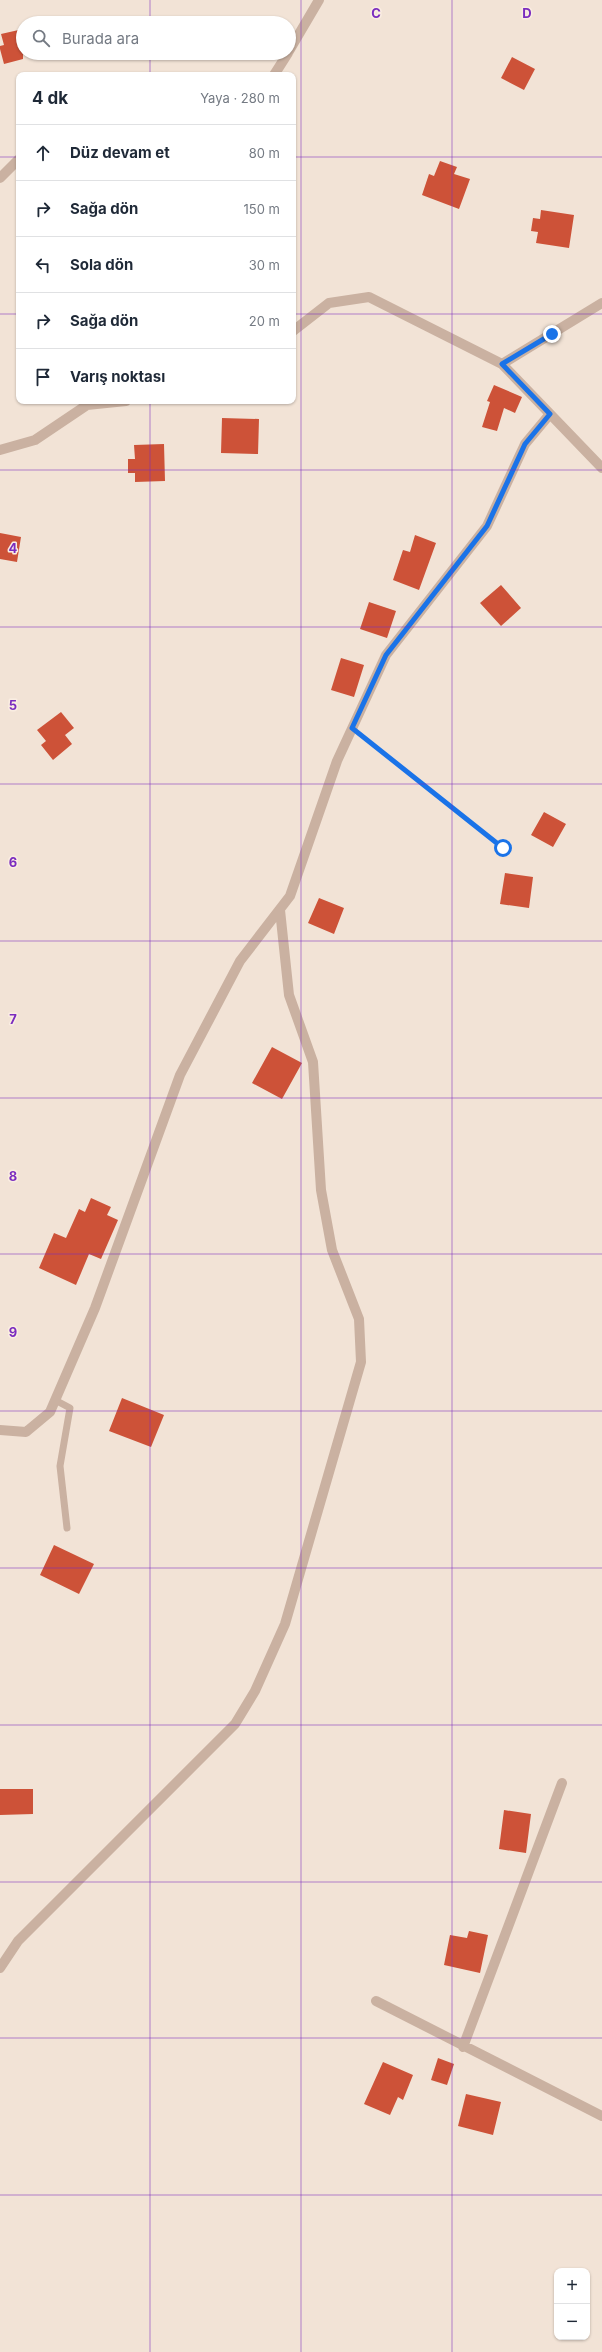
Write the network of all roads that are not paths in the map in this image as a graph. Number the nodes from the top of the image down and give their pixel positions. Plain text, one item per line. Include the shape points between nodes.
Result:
1 (319, 0) edge
2 (296, 39) edge
3 (283, 60) edge
4 (276, 72) edge
5 (16, 162) edge
6 (0, 178) edge
7 (602, 303) edge
8 (296, 329) edge
9 (502, 364) junction
10 (97, 404) edge
11 (550, 414) junction
12 (0, 450) edge
13 (602, 468) edge
14 (280, 910) junction
15 (55, 1400) junction
16 (0, 1430) edge
17 (67, 1528) dead end
18 (562, 1783) dead end
19 (0, 1968) edge
20 (376, 2001) dead end
21 (463, 2047) junction
22 (602, 2116) edge

1 - 2 street
3 - 4 street
5 - 6 street
7 - 9 street
8 - 9 street via 329,303 369,297
9 - 11 street
10 - 12 street via 87,405 35,440
11 - 13 street
11 - 14 street via 525,444 487,526 386,655 337,761 290,896
14 - 15 street via 240,961 180,1075 94,1308
14 - 19 street via 289,995 313,1062 321,1190 332,1250 359,1319 361,1362 285,1624 255,1691 234,1724 18,1941
15 - 16 street via 50,1412 26,1432
15 - 17 lane via 70,1408 60,1466
18 - 21 street
20 - 21 street
21 - 22 street

